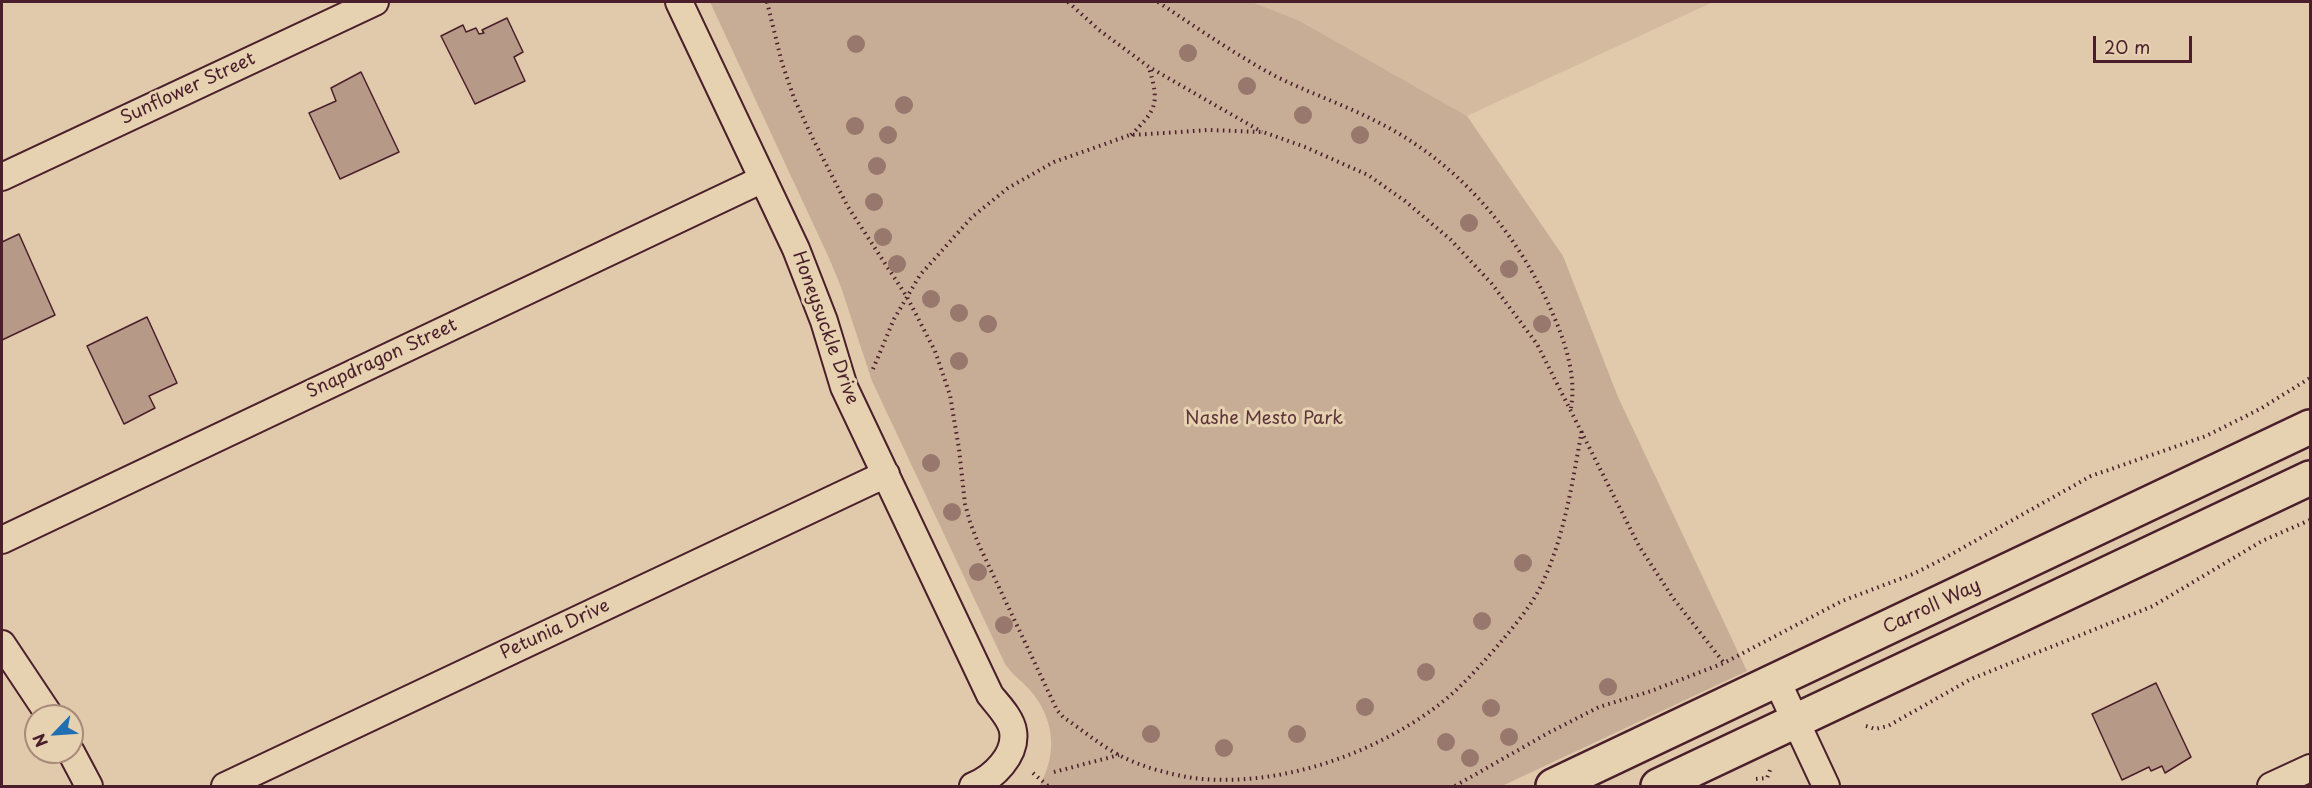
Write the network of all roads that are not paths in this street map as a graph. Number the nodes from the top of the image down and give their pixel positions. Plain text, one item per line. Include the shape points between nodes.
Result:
1 (679, 2) edge
2 (361, 4) edge
3 (2, 177) edge
4 (764, 179) junction
5 (2310, 427) edge
6 (886, 474) junction
7 (2310, 478) edge
8 (2, 540) edge
9 (2, 644) edge
10 (1777, 681) junction
11 (42, 704) edge
12 (1796, 722) junction
13 (77, 764) edge
14 (2310, 768) edge
15 (89, 786) edge
16 (225, 786) edge
17 (973, 786) edge
18 (1553, 786) edge
19 (1658, 786) edge
20 (1826, 786) edge
21 (2271, 786) edge

1 - 4 street, Honeysuckle Drive
2 - 3 street, Sunflower Street
4 - 6 street, Honeysuckle Drive via 824,321 844,387
4 - 8 street, Snapdragon Street
5 - 10 street, Carroll Way
6 - 16 street, Petunia Drive
6 - 17 street, Honeysuckle Drive via 990,695 1013,731 1010,752 998,770
7 - 12 street
9 - 11 street
10 - 12 street
10 - 18 street, Carroll Way
12 - 19 street
12 - 20 street
13 - 15 street
14 - 21 street

